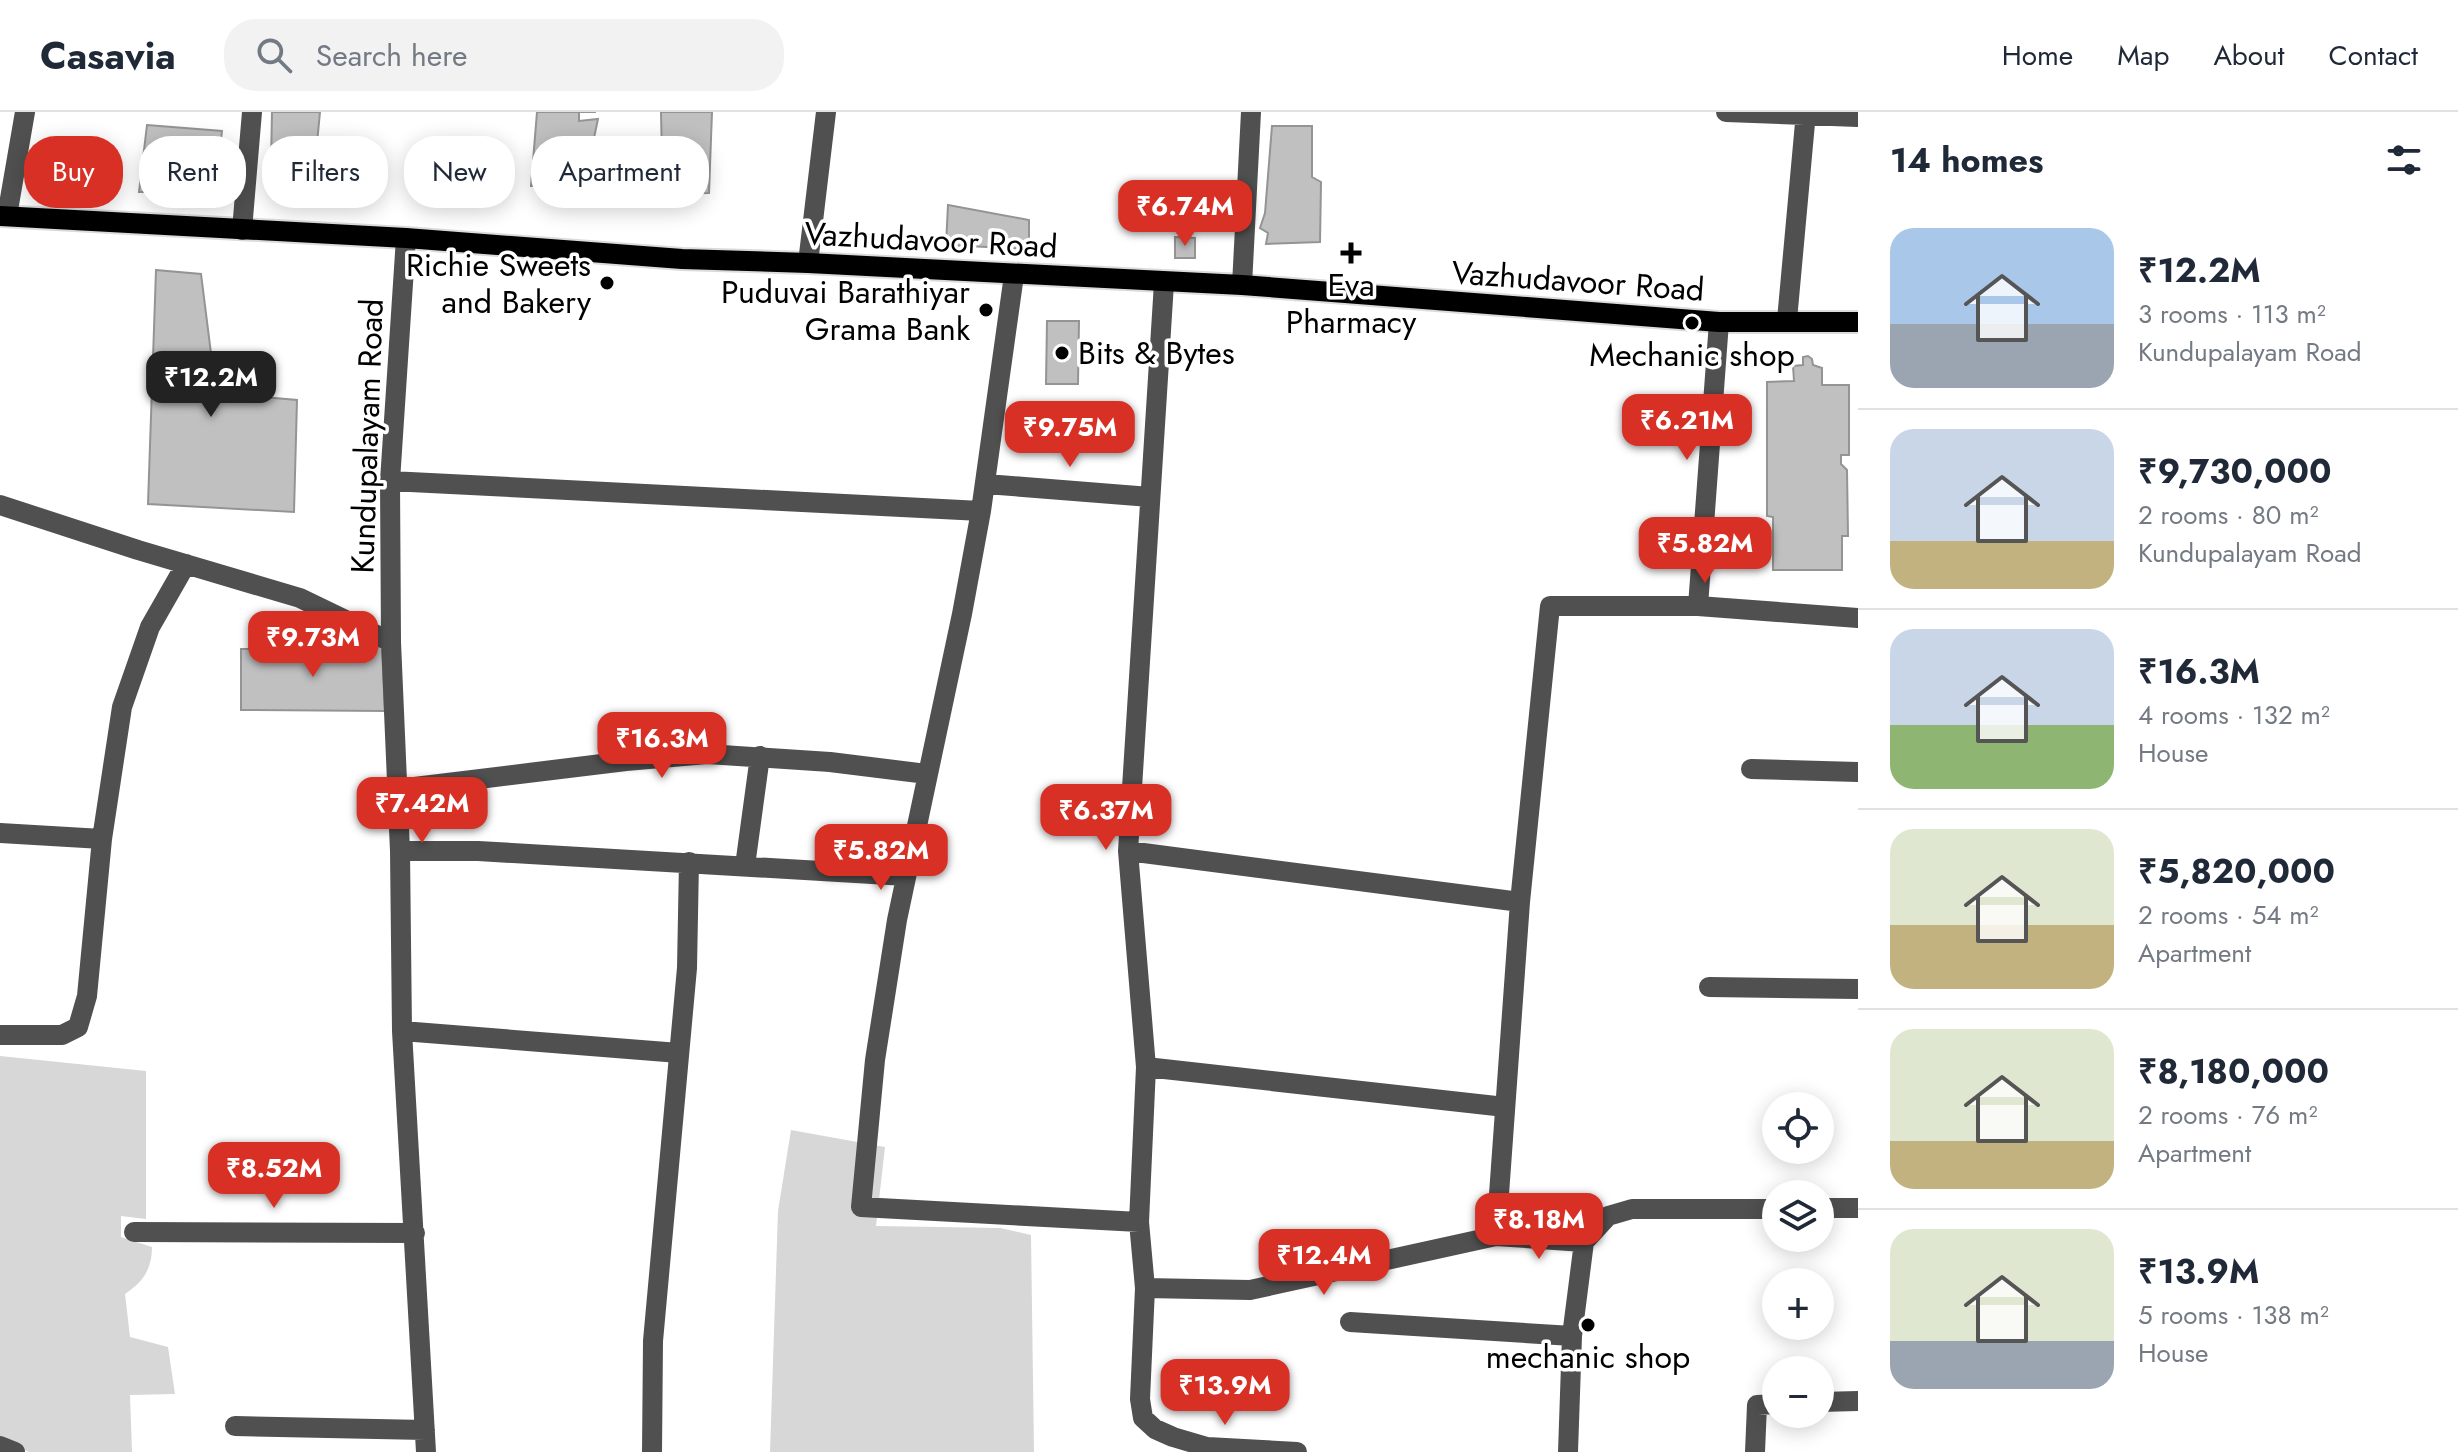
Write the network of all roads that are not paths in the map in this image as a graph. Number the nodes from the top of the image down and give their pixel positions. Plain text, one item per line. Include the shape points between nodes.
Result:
1 (25, 112) edge
2 (252, 112) edge
3 (826, 112) edge
4 (1251, 112) edge
5 (1726, 112) edge
6 (1805, 114) edge
7 (1858, 117) edge
8 (4, 216) edge
9 (242, 230) junction
10 (406, 238) junction
11 (808, 263) junction
12 (1014, 275) junction
13 (1164, 283) junction
14 (1242, 285) junction
15 (1787, 320) junction
16 (1719, 322) junction
17 (1858, 322) edge
18 (390, 481) junction
19 (986, 484) junction
20 (1150, 497) junction
21 (0, 505) edge
22 (981, 511) junction
23 (186, 564) junction
24 (1698, 606) junction
25 (1858, 618) edge
26 (391, 642) junction
27 (760, 756) junction
28 (1751, 769) dead end
29 (1858, 772) edge
30 (927, 774) junction
31 (398, 789) junction
32 (0, 833) edge
33 (102, 839) junction
34 (400, 851) junction
35 (1128, 851) junction
36 (689, 862) junction
37 (745, 866) junction
38 (906, 876) junction
39 (1520, 902) junction
40 (1709, 987) dead end
41 (1858, 989) edge
42 (402, 1031) junction
43 (0, 1035) edge
44 (679, 1053) junction
45 (1146, 1067) junction
46 (1505, 1107) junction
47 (1834, 1208) edge
48 (1858, 1208) edge
49 (1762, 1209) edge
50 (1139, 1222) junction
51 (134, 1232) dead end
52 (415, 1233) junction
53 (1496, 1236) junction
54 (1584, 1242) junction
55 (1145, 1288) junction
56 (1350, 1322) dead end
57 (1572, 1336) junction
58 (1858, 1401) edge
59 (1834, 1402) edge
60 (1762, 1424) edge
61 (235, 1426) dead end
62 (425, 1430) junction
63 (0, 1446) edge
64 (15, 1452) edge
65 (426, 1452) edge
66 (652, 1452) edge
67 (1297, 1452) edge
68 (1568, 1452) edge
69 (1755, 1452) edge

1 - 8 street
2 - 9 street
3 - 11 street
4 - 14 street
5 - 6 street
6 - 7 street
6 - 15 street
8 - 9 main road, Vazhudavoor Road
9 - 10 main road, Vazhudavoor Road
10 - 11 main road, Vazhudavoor Road
10 - 18 street, Kundupalayam Road
11 - 12 main road, Vazhudavoor Road
12 - 13 main road, Vazhudavoor Road
12 - 19 street
13 - 14 main road, Vazhudavoor Road
13 - 20 street
14 - 16 main road, Vazhudavoor Road
15 - 16 main road, Vazhudavoor Road
15 - 17 main road, Vazhudavoor Road
16 - 24 street
18 - 22 street
18 - 26 street, Kundupalayam Road
19 - 20 street
19 - 22 street
20 - 35 street
21 - 23 street
22 - 30 street
23 - 26 street via 300,598
23 - 33 street via 150,627 122,707
24 - 25 street
24 - 39 street via 1550,606
26 - 31 street, Kundupalayam Road
27 - 30 street
27 - 31 street via 640,760
27 - 37 street
28 - 29 street
30 - 38 street
31 - 34 street, Kundupalayam Road
32 - 33 street
33 - 43 street via 87,996 78,1027 62,1035
34 - 36 street
34 - 42 street, Kundupalayam Road
35 - 39 street
35 - 45 street
36 - 37 street
36 - 44 street
37 - 38 street
38 - 50 street via 875,1060 861,1207
39 - 46 street
40 - 41 street
42 - 44 street
42 - 52 street, Kundupalayam Road
44 - 66 street via 653,1341
45 - 46 street
45 - 50 street
46 - 53 street
47 - 48 street
49 - 54 street via 1632,1209 1608,1216
50 - 55 street
51 - 52 street
52 - 62 street, Kundupalayam Road
53 - 54 street
53 - 55 street via 1250,1290
54 - 57 street
55 - 67 street via 1143,1418 1155,1429 1207,1447
56 - 57 street
57 - 68 street
58 - 59 street
60 - 69 street
61 - 62 street
62 - 65 street, Kundupalayam Road
63 - 64 street

